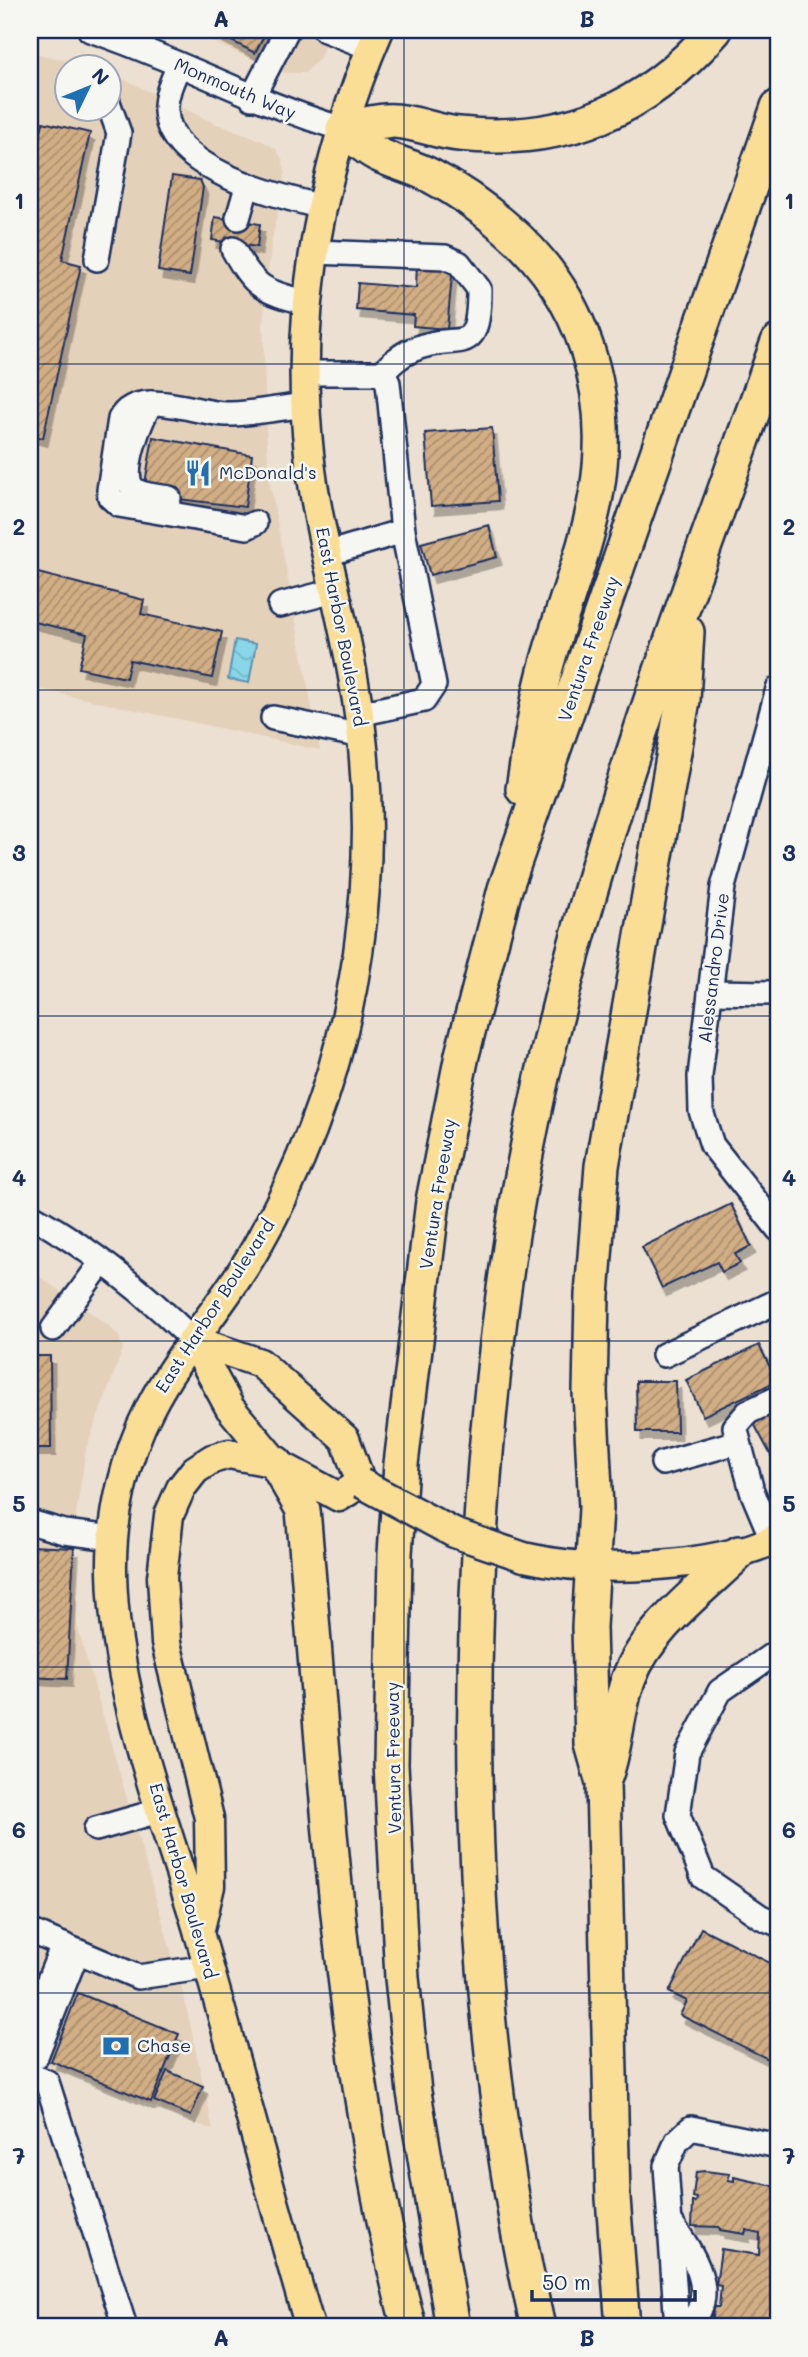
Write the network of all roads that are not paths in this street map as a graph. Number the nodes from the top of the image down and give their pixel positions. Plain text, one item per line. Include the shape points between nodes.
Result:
1 (89, 30) edge
2 (287, 30) edge
3 (325, 30) edge
4 (715, 30) edge
5 (375, 39) edge
6 (179, 65) junction
7 (252, 98) junction
8 (778, 107) edge
9 (115, 122) edge
10 (343, 129) junction
11 (247, 187) junction
12 (322, 207) junction
13 (238, 218) dead end
14 (233, 248) dead end
15 (314, 252) junction
16 (97, 259) dead end
17 (309, 303) junction
18 (778, 342) edge
19 (306, 373) junction
20 (382, 373) junction
21 (306, 405) junction
22 (255, 523) dead end
23 (403, 531) junction
24 (327, 554) junction
25 (689, 590) junction
26 (334, 591) junction
27 (280, 605) dead end
28 (778, 690) edge
29 (273, 718) dead end
30 (360, 725) junction
31 (505, 889) junction
32 (710, 992) junction
33 (778, 993) edge
34 (30, 1215) edge
35 (778, 1229) edge
36 (102, 1262) junction
37 (778, 1301) edge
38 (53, 1328) dead end
39 (193, 1340) junction
40 (664, 1354) dead end
41 (778, 1398) edge
42 (737, 1442) junction
43 (663, 1462) dead end
44 (276, 1463) junction
45 (350, 1490) junction
46 (30, 1522) edge
47 (113, 1538) junction
48 (776, 1540) edge
49 (739, 1552) junction
50 (594, 1567) junction
51 (778, 1651) edge
52 (603, 1783) junction
53 (162, 1810) junction
54 (96, 1829) dead end
55 (778, 1924) edge
56 (30, 1931) edge
57 (199, 1933) junction
58 (70, 1948) junction
59 (208, 1968) junction
60 (30, 2027) edge
61 (30, 2053) edge
62 (30, 2074) edge
63 (778, 2146) edge
64 (670, 2221) junction
65 (125, 2327) edge
66 (310, 2327) edge
67 (409, 2327) edge
68 (453, 2327) edge
69 (538, 2327) edge
70 (622, 2327) edge
71 (677, 2327) edge
72 (686, 2327) edge

1 - 6 street, Monmouth Way
2 - 7 street
3 - 5 street
4 - 10 highway via 655,87 565,130 522,138 457,134 387,120
5 - 10 main road, East Harbor Boulevard
6 - 7 street, Monmouth Way
6 - 11 street via 166,110 179,147
7 - 10 street, Monmouth Way
8 - 31 highway, Ventura Freeway
9 - 16 street via 119,133
10 - 12 main road, East Harbor Boulevard
10 - 31 highway via 375,153 431,176 472,201 515,237 561,291 590,350 598,381 603,435 597,491 543,679
11 - 12 street
11 - 13 street
12 - 15 main road, East Harbor Boulevard
14 - 17 street via 249,278 271,293
15 - 17 main road, East Harbor Boulevard
15 - 20 street via 445,257 459,263 479,289 477,328 466,340 414,348
17 - 19 main road, East Harbor Boulevard
18 - 25 highway
19 - 20 street
19 - 21 main road, East Harbor Boulevard
20 - 23 street via 391,400
21 - 22 street via 229,415 136,404 120,419 110,497 119,505 247,527
21 - 24 main road, East Harbor Boulevard via 309,452
23 - 24 street
23 - 30 street via 434,685 424,700
24 - 26 main road, East Harbor Boulevard
25 - 50 highway via 683,700 602,1166 590,1392
25 - 69 highway via 614,815 552,1034 501,1302 482,1483 474,1682 477,1887 501,2123
26 - 27 street
26 - 30 main road, East Harbor Boulevard
28 - 32 street, Alessandro Drive via 731,852
29 - 30 street
30 - 39 main road, East Harbor Boulevard via 367,804 364,903 335,1061 277,1210 231,1288
31 - 68 highway, Ventura Freeway via 462,1055 433,1201 401,1464 395,1554 391,1764 402,1978 414,2092
32 - 33 street
32 - 35 street, Alessandro Drive via 701,1111 712,1145
34 - 36 street
36 - 38 street
36 - 39 street
37 - 40 street
39 - 44 main road via 230,1408
39 - 45 main road via 260,1363 345,1439
39 - 47 main road, East Harbor Boulevard via 141,1428 126,1469
41 - 42 street via 739,1420
42 - 43 street
42 - 48 street via 752,1491
44 - 45 main road
44 - 57 main road via 229,1454 212,1459 195,1470 169,1515 162,1577 166,1643 209,1818 210,1886
44 - 67 highway via 303,1510 343,1952 362,2093
45 - 50 main road, bridge via 454,1533 542,1561
46 - 47 street
47 - 53 main road, East Harbor Boulevard via 116,1615 132,1710
48 - 49 main road
49 - 50 main road via 648,1566
49 - 52 highway via 653,1637 630,1675
50 - 52 highway via 589,1627 592,1744
51 - 55 street via 720,1691 687,1753 678,1815 703,1877
52 - 70 highway via 613,2198
53 - 54 street
53 - 57 main road, East Harbor Boulevard
56 - 58 street
57 - 59 main road, East Harbor Boulevard
58 - 59 street via 138,1977
58 - 60 street
58 - 61 street via 36,2056
59 - 66 main road, East Harbor Boulevard
62 - 65 street via 47,2082
63 - 64 street via 691,2128 677,2141 666,2166
64 - 71 street
64 - 72 street via 693,2254 704,2292 695,2320

